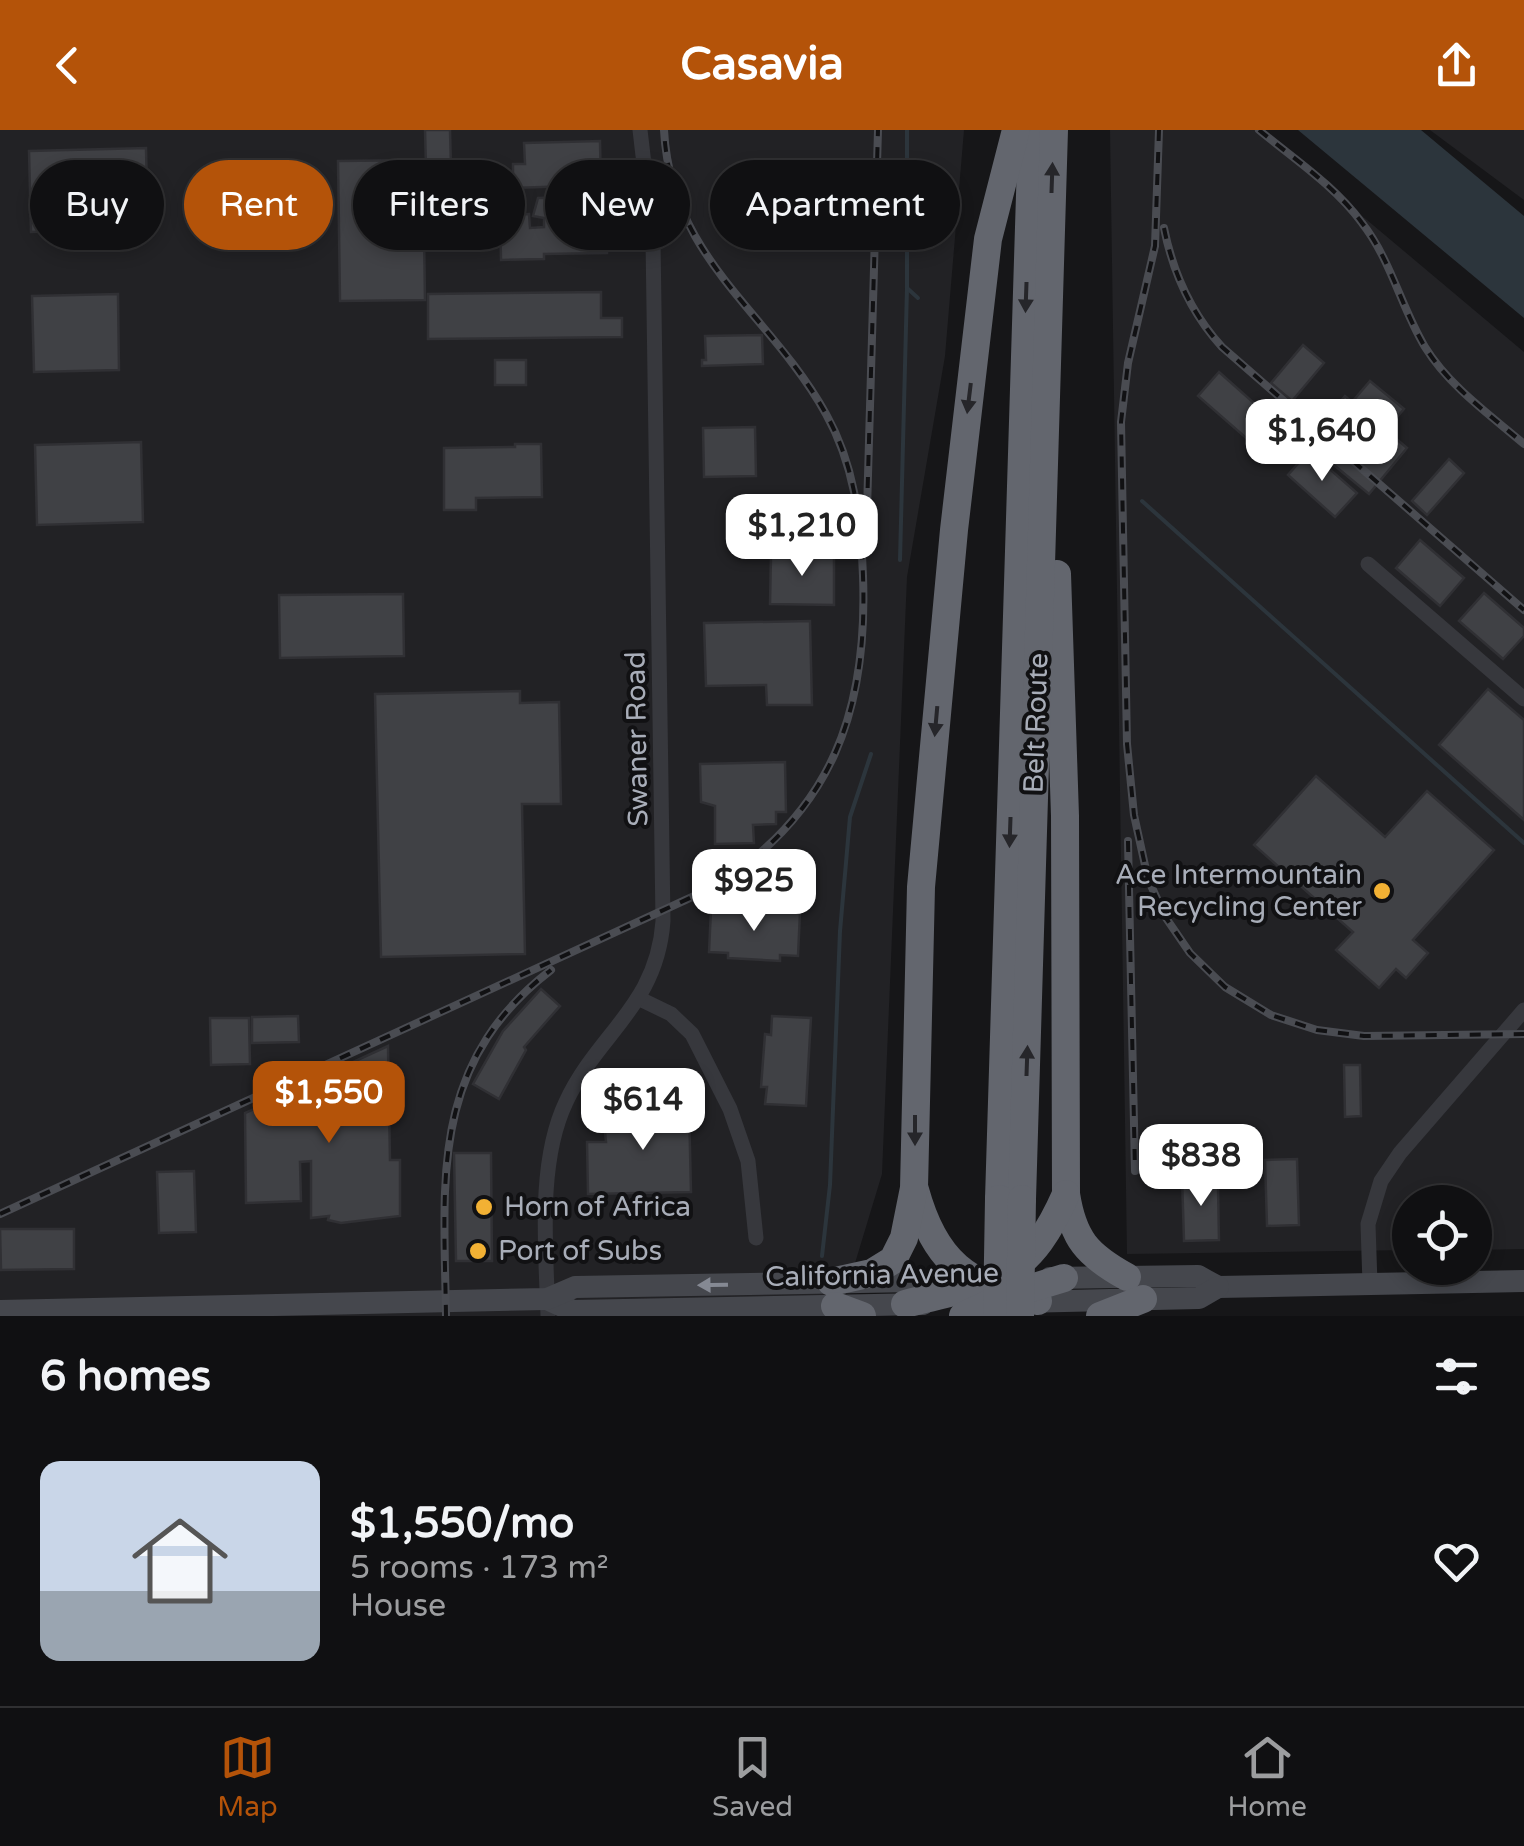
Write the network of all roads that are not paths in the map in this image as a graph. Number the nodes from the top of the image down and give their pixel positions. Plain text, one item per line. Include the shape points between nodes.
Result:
1 (640, 130) edge
2 (1016, 130) edge
3 (1032, 130) edge
4 (1054, 130) edge
5 (1044, 416) junction
6 (1368, 564) dead end
7 (1524, 699) edge
8 (640, 998) junction
9 (1524, 1010) edge
10 (914, 1188) junction
11 (1066, 1194) junction
12 (1011, 1199) junction
13 (756, 1238) dead end
14 (1064, 1278) joint
15 (1524, 1281) edge
16 (1370, 1284) junction
17 (1135, 1288) junction
18 (989, 1298) edge
19 (843, 1301) edge
20 (905, 1304) joint
21 (548, 1308) edge
22 (0, 1311) edge
23 (1100, 1316) edge

1 - 8 street, Swaner Road via 653,240 664,912 656,962
2 -> 10 highway via 988,239 954,530 918,923
3 -> 12 highway, Belt Route
5 -> 4 highway, Belt Route
5 - 11 highway via 1061,680
12 -> 5 highway, Belt Route
6 - 7 street
8 - 13 street via 692,1034 730,1109 748,1161
8 - 21 street, Swaner Road via 580,1074 551,1142
9 - 16 street via 1381,1181 1368,1224
10 - 18 highway via 936,1241
10 - 19 highway via 893,1260
11 - 17 highway via 1085,1248
11 - 18 highway via 1036,1250
12 - 18 highway, Belt Route, bridge
14 - 17 main road, California Avenue
14 - 18 highway
15 - 16 main road, California Avenue
16 - 17 main road, California Avenue via 1218,1286 1198,1276
17 - 18 main road, California Avenue
17 - 23 highway
18 - 19 main road, California Avenue
18 - 20 highway
19 - 20 main road, California Avenue
19 - 21 main road, California Avenue via 575,1287
21 - 22 main road, California Avenue

